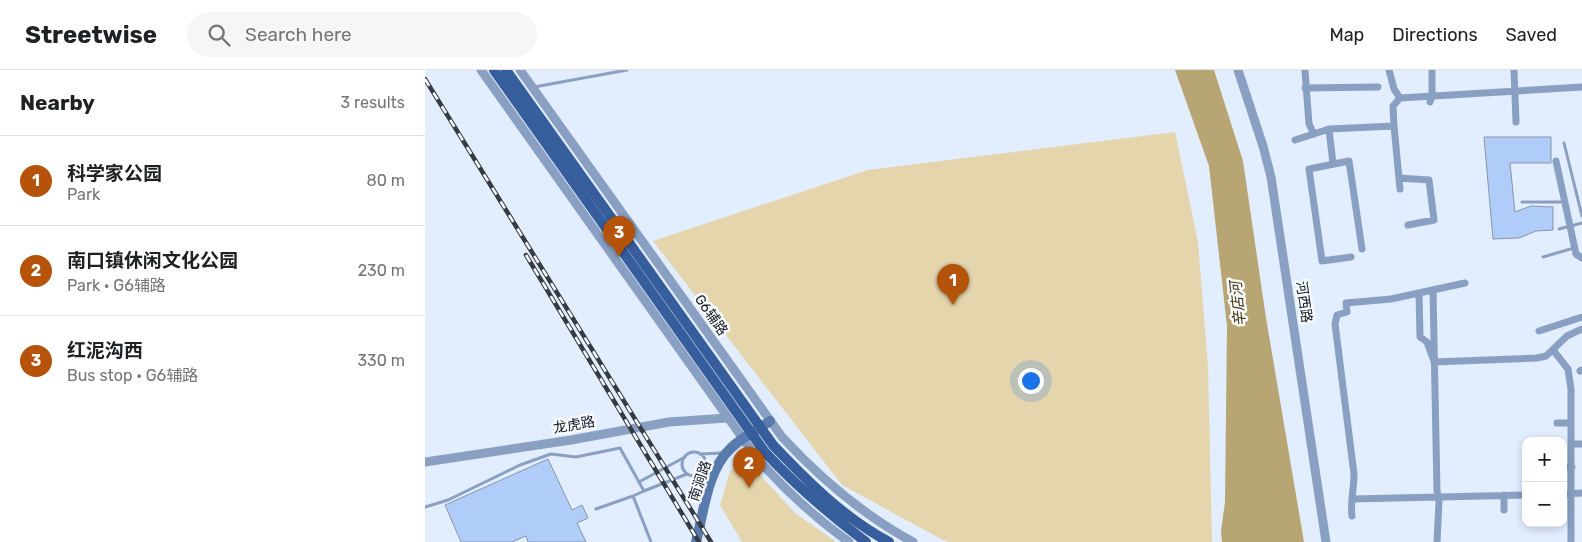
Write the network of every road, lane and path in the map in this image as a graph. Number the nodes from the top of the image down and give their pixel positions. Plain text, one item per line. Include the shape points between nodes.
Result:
1 (481, 70) edge
2 (494, 70) edge
3 (506, 70) edge
4 (521, 70) edge
5 (627, 70) edge
6 (1238, 70) edge
7 (1389, 70) edge
8 (1432, 70) edge
9 (1514, 70) edge
10 (1305, 71) edge
11 (533, 87) junction
12 (1378, 87) dead end
13 (1582, 87) edge
14 (1305, 88) junction
15 (522, 93) junction
16 (1515, 93) junction
17 (1399, 98) junction
18 (1431, 98) junction
19 (1515, 122) dead end
20 (1394, 126) junction
21 (1329, 129) junction
22 (1314, 134) junction
23 (1295, 140) dead end
24 (1564, 143) dead end
25 (1556, 161) dead end
26 (1333, 164) junction
27 (1399, 178) junction
28 (1400, 189) dead end
29 (1522, 202) dead end
30 (1565, 202) junction
31 (1582, 216) edge
32 (1582, 223) edge
33 (1408, 225) dead end
34 (1570, 225) junction
35 (1559, 229) dead end
36 (1575, 248) junction
37 (1363, 249) dead end
38 (1351, 257) dead end
39 (1543, 257) dead end
40 (1582, 258) edge
41 (1465, 282) dead end
42 (1433, 290) junction
43 (1419, 293) junction
44 (1582, 317) edge
45 (1582, 329) edge
46 (1539, 331) dead end
47 (1553, 350) junction
48 (1434, 362) junction
49 (727, 418) junction
50 (770, 421) junction
51 (1557, 422) dead end
52 (1571, 422) junction
53 (751, 434) junction
54 (1571, 444) junction
55 (1582, 444) edge
56 (726, 453) junction
57 (699, 454) junction
58 (685, 457) junction
59 (425, 462) edge
60 (1567, 467) edge
61 (1572, 467) junction
62 (702, 473) junction
63 (688, 474) junction
64 (714, 475) junction
65 (639, 482) junction
66 (644, 491) junction
67 (1572, 493) junction
68 (1582, 493) edge
69 (1567, 494) edge
70 (1504, 495) junction
71 (1522, 495) edge
72 (633, 496) junction
73 (1438, 497) junction
74 (1353, 499) junction
75 (425, 507) edge
76 (596, 509) dead end
77 (1504, 510) dead end
78 (1352, 516) dead end
79 (651, 542) edge
80 (696, 542) edge
81 (849, 542) edge
82 (866, 542) edge
83 (889, 542) edge
84 (913, 542) edge
85 (1325, 542) edge
86 (1437, 542) edge
87 (1571, 542) edge

1 - 49 street, G6辅路
2 - 53 main road, G6辅路
3 - 15 main road, G6辅路
4 - 11 street, G6辅路
5 - 11 lane
6 - 85 street, 河西路 via 1271,177
7 - 17 street
8 - 18 street
9 - 16 street
10 - 14 street
11 - 15 lane
11 - 50 street, G6辅路
12 - 14 street
13 - 16 street
14 - 22 street via 1309,124
15 - 53 main road, G6辅路
16 - 18 street
16 - 19 street
17 - 18 street
17 - 20 street via 1393,106
20 - 21 street
20 - 27 street
21 - 22 street
21 - 26 street
22 - 23 street
24 - 31 lane
25 - 30 street
26 - 37 street via 1349,161
26 - 38 street via 1309,169 1322,261
27 - 28 street
27 - 33 street via 1429,180 1435,220
29 - 30 lane
30 - 34 street
32 - 34 lane
34 - 35 lane
34 - 36 street
36 - 39 lane
36 - 40 street via 1576,254
41 - 42 street
42 - 43 street
42 - 48 street
43 - 48 street via 1420,337 1427,342
43 - 74 street via 1346,303 1347,312 1337,315 1335,324 1354,474
44 - 46 street
45 - 47 street via 1567,336
47 - 48 street via 1537,358
47 - 52 street via 1568,369
48 - 73 street
49 - 53 street, G6辅路
49 - 59 street, 龙虎路 via 669,422
50 - 53 main road, 南涧路
50 - 84 street, G6辅路 via 808,465 840,494
51 - 52 street
52 - 54 street
53 - 56 main road, 南涧路
53 - 81 street, G6辅路 via 783,488 818,520
53 - 82 main road, G6辅路 via 791,480 825,512
53 - 83 main road, G6辅路 via 819,491
54 - 55 street
54 - 61 street
56 - 57 lane
56 - 64 main road, 南涧路
57 - 58 lane
57 - 62 lane via 706,463
58 - 63 lane via 683,464
58 - 65 lane
60 - 61 street
61 - 67 street
62 - 63 lane
62 - 64 lane
63 - 66 lane
64 - 80 main road, 南涧路
65 - 66 lane
65 - 75 lane via 620,448 576,457 551,454
66 - 72 lane
67 - 68 street
67 - 69 street
67 - 87 street
70 - 71 street
70 - 73 street
70 - 77 street
72 - 76 lane
72 - 79 lane
73 - 74 street
73 - 86 street
74 - 78 street via 1350,505

